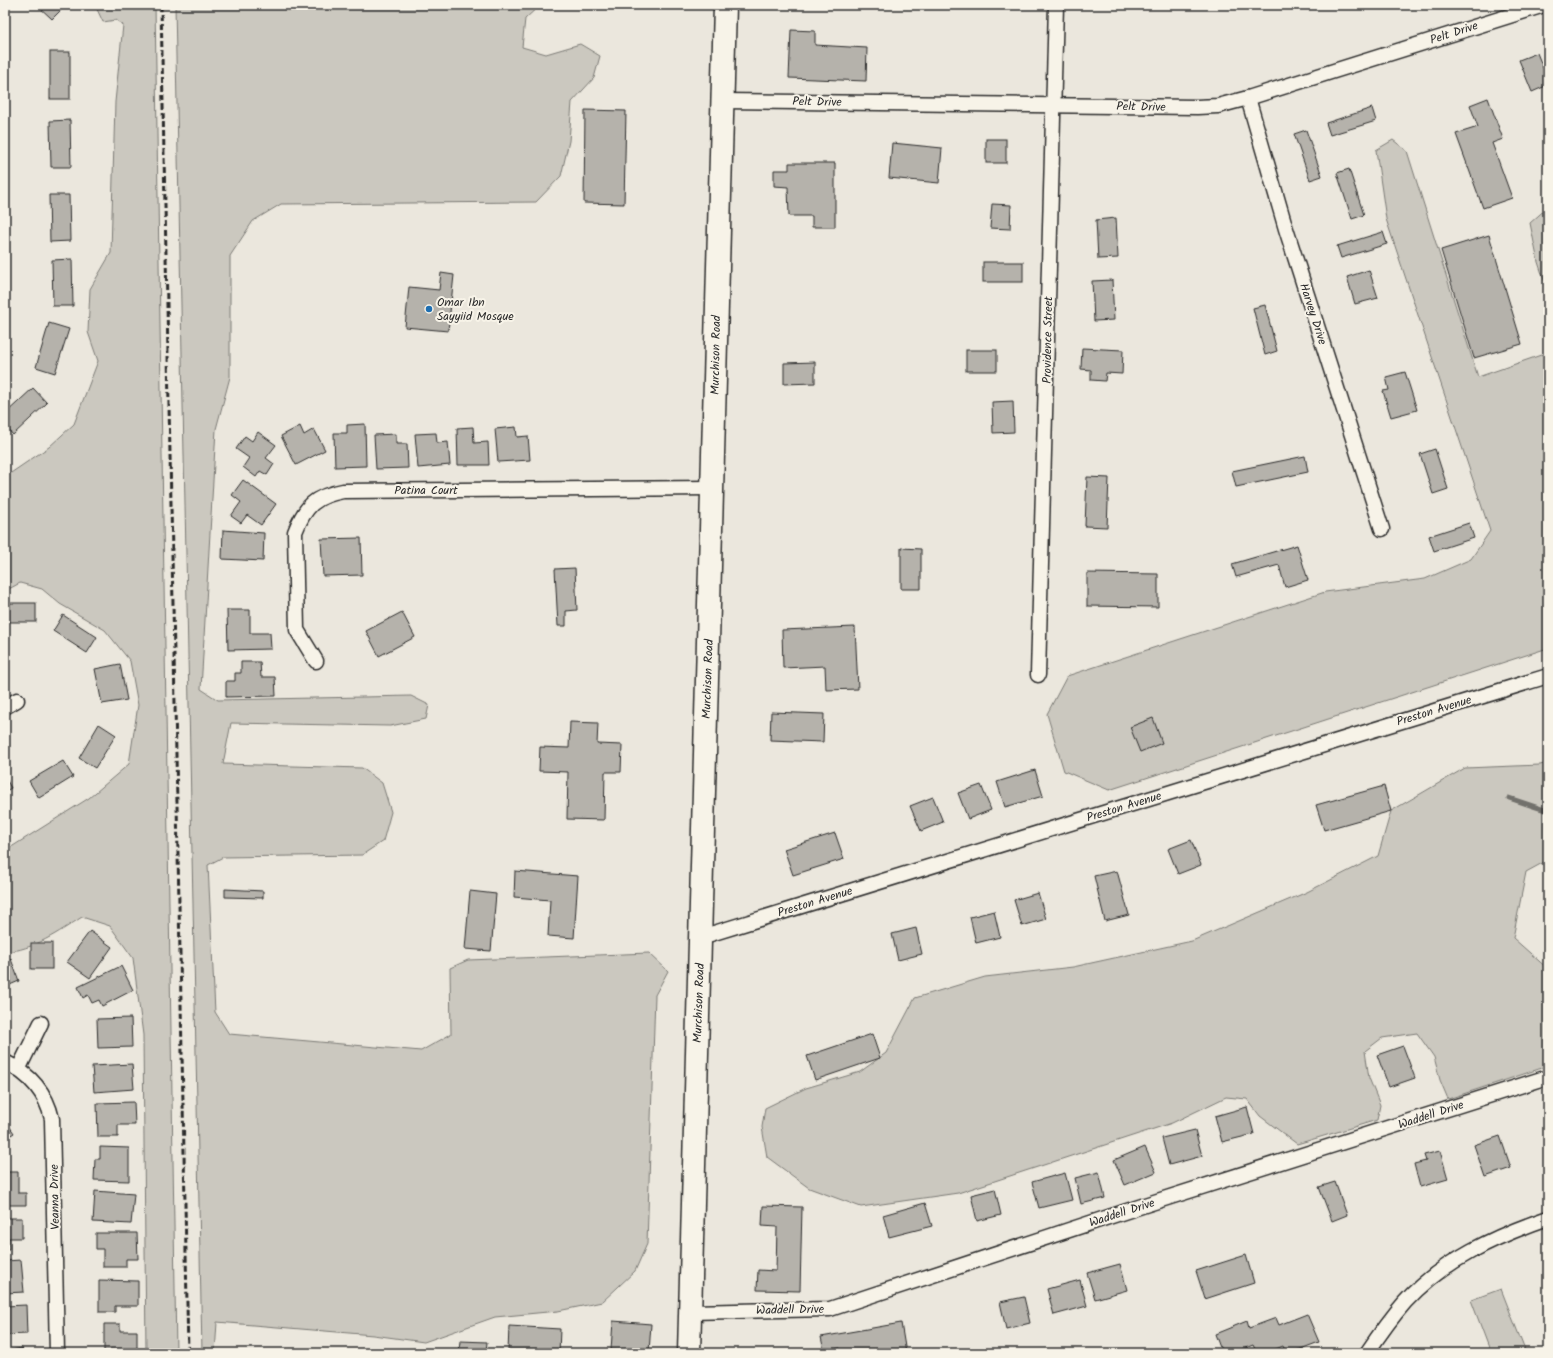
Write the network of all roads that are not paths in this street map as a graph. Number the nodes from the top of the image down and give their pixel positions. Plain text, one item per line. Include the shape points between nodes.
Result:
1 (725, 5) edge
2 (1056, 5) edge
3 (1544, 5) edge
4 (1248, 98) junction
5 (722, 101) junction
6 (1054, 106) junction
7 (712, 488) junction
8 (1382, 529) dead end
9 (316, 661) dead end
10 (1038, 675) dead end
11 (1548, 676) edge
12 (700, 937) junction
13 (42, 1023) dead end
14 (5, 1062) edge
15 (19, 1068) junction
16 (1548, 1077) edge
17 (1548, 1218) edge
18 (691, 1312) junction
19 (57, 1353) edge
20 (690, 1353) edge
21 (1367, 1353) edge

1 - 5 main road, Murchison Road
2 - 6 street, Providence Street
3 - 4 street, Pelt Drive
4 - 6 street, Pelt Drive via 1218,106 1197,107
4 - 8 street, Harvey Drive via 1286,229
5 - 6 street, Pelt Drive
5 - 7 main road, Murchison Road
6 - 10 street, Providence Street
7 - 9 street, Patina Court via 343,491 325,494 311,504 300,518 295,532 297,630
7 - 12 main road, Murchison Road
11 - 12 street, Preston Avenue
12 - 18 main road, Murchison Road
13 - 15 street
14 - 15 street, Veanna Drive
15 - 19 street, Veanna Drive via 40,1089 52,1119
16 - 18 street, Waddell Drive via 830,1309
17 - 21 street via 1514,1230 1456,1259 1406,1301
18 - 20 main road, Murchison Road

